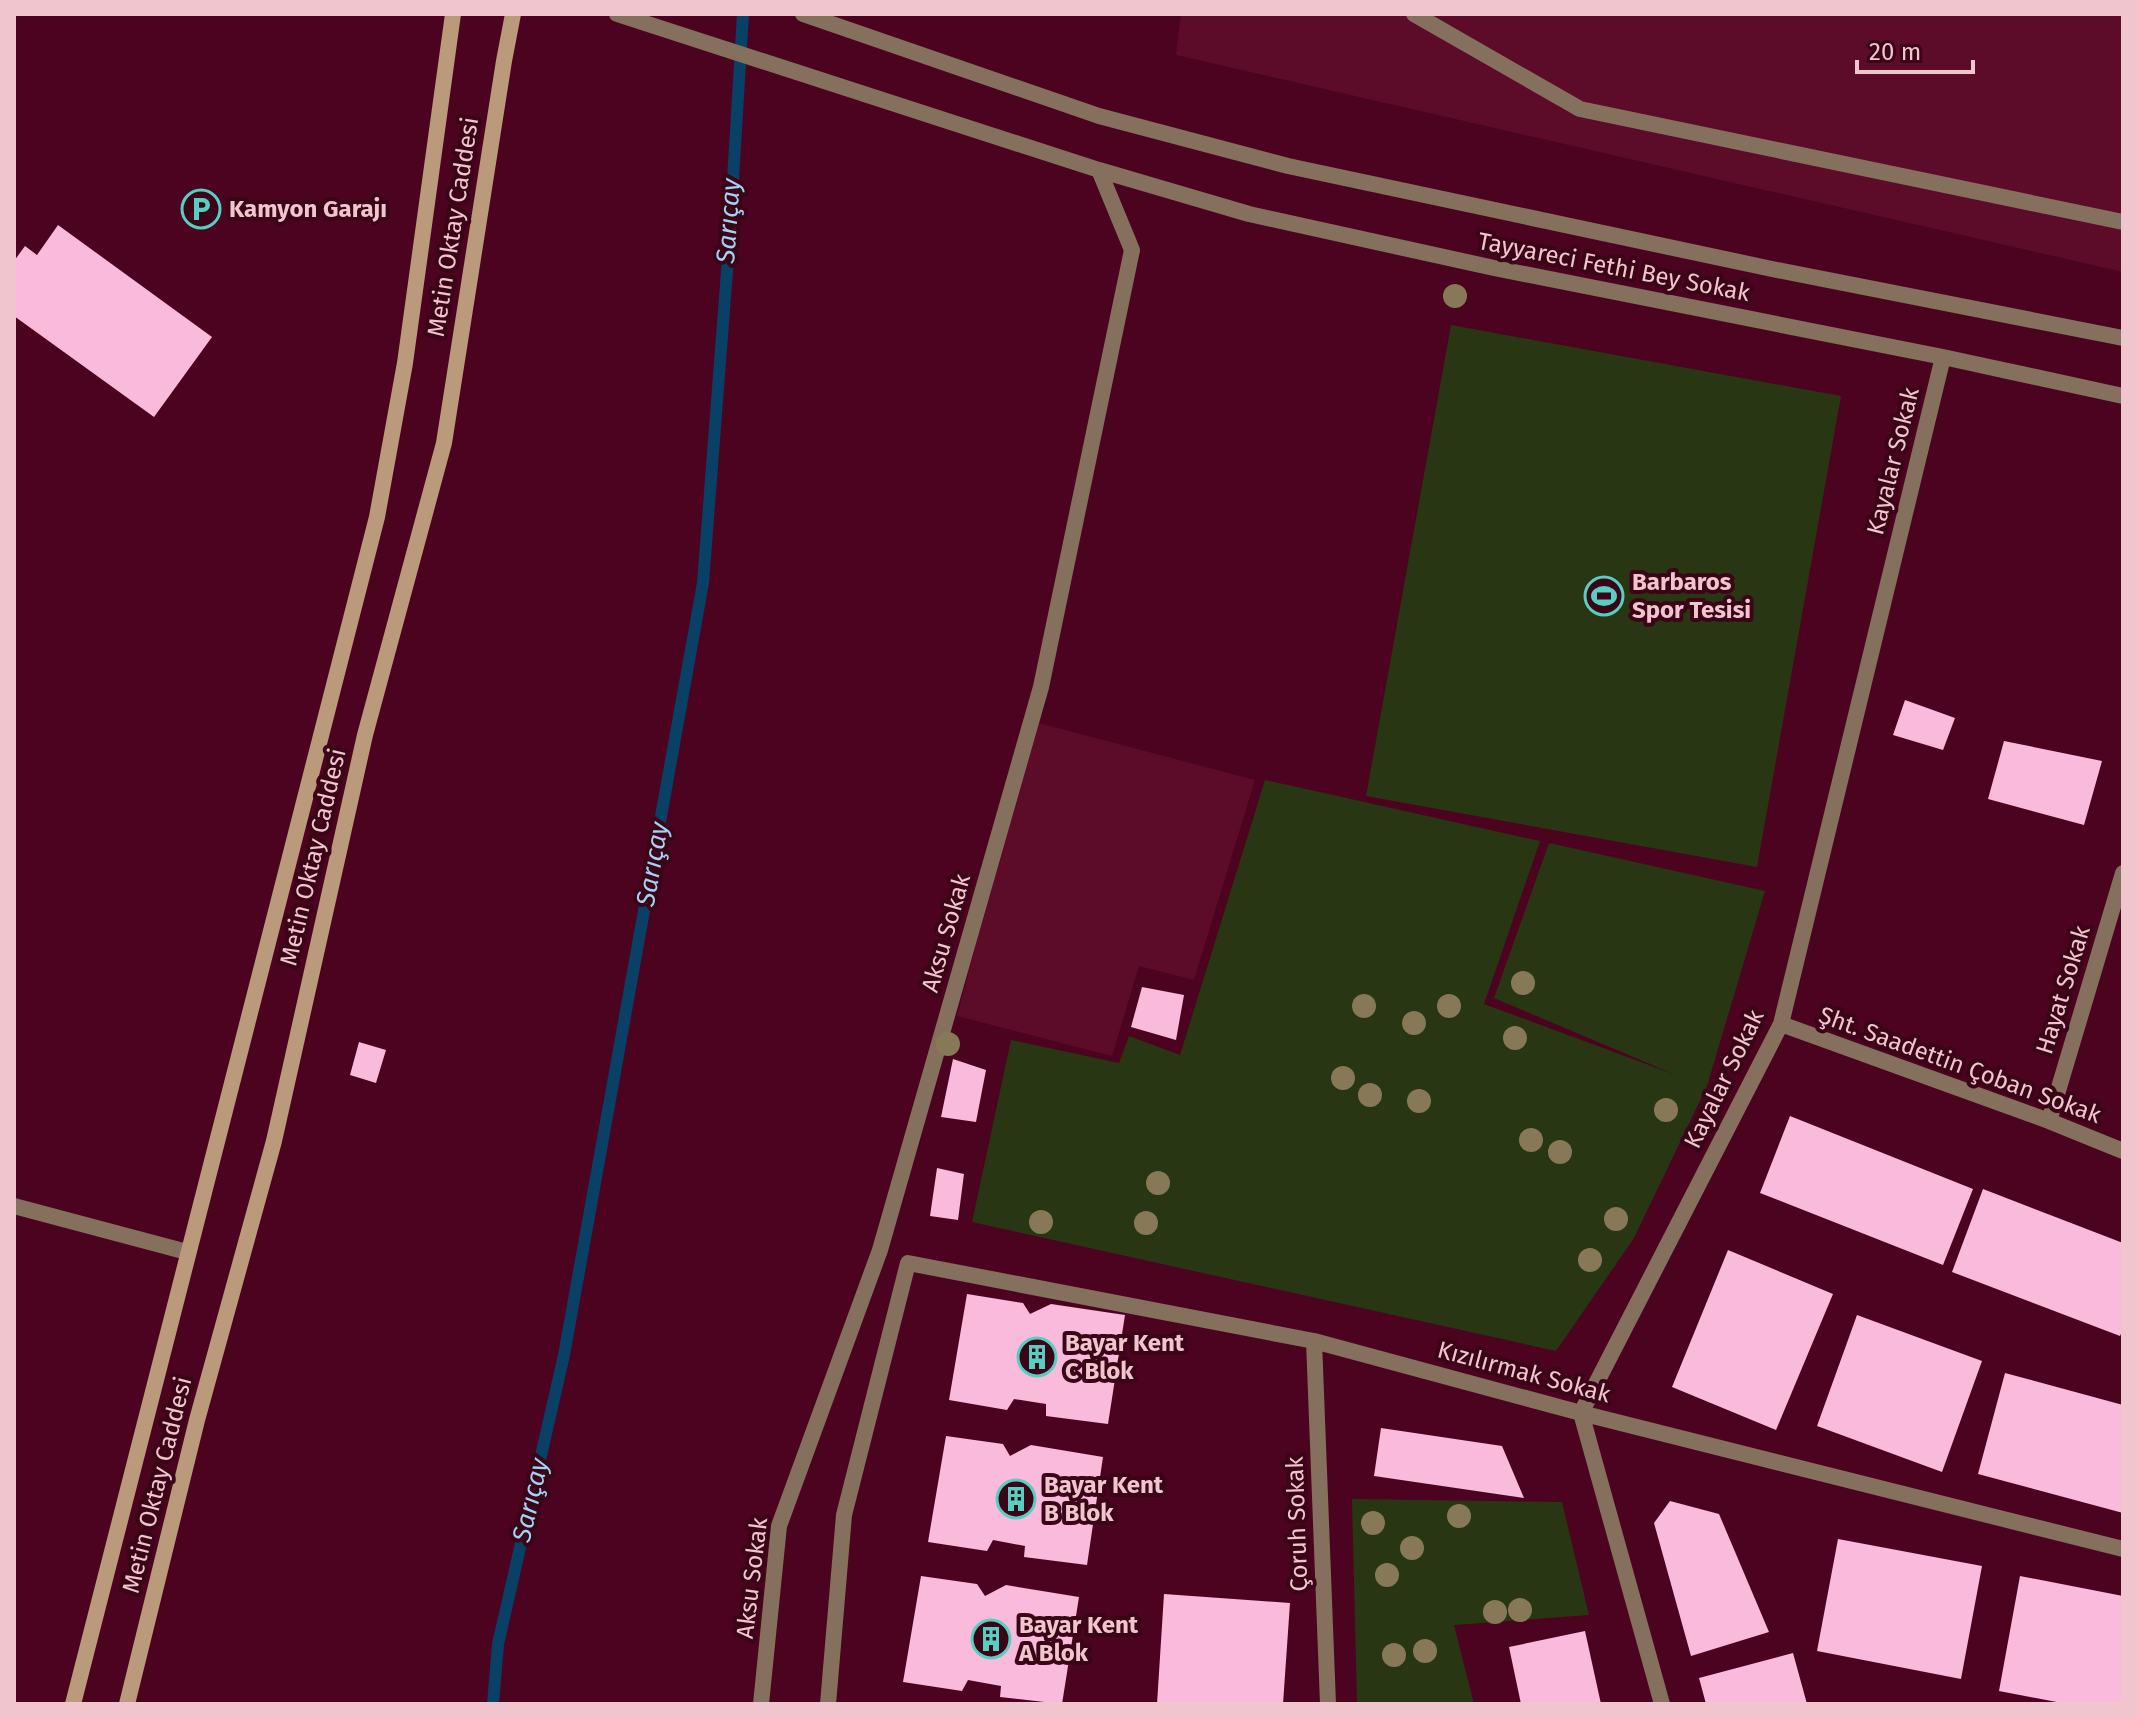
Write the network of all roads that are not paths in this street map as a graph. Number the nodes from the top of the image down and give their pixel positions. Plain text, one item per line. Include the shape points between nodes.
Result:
1 (453, 14) edge
2 (513, 14) edge
3 (617, 14) edge
4 (803, 14) edge
5 (1414, 14) edge
6 (1099, 170) junction
7 (2123, 222) edge
8 (2123, 338) edge
9 (1943, 357) junction
10 (2123, 396) edge
11 (2123, 873) edge
12 (1781, 1024) junction
13 (2049, 1121) junction
14 (2123, 1151) edge
15 (14, 1206) edge
16 (187, 1252) junction
17 (1314, 1341) junction
18 (1581, 1413) junction
19 (2123, 1549) edge
20 (73, 1704) edge
21 (127, 1704) edge
22 (761, 1704) edge
23 (828, 1704) edge
24 (1328, 1704) edge
25 (1662, 1704) edge

1 - 16 main road, Metin Oktay Caddesi via 405,363 377,517
2 - 21 main road, Metin Oktay Caddesi via 444,443 365,735 274,1141 197,1420
3 - 6 street, Tayyareci Fethi Bey Sokak
4 - 8 street, Tayyareci Fethi Bey Sokak via 1099,116 1288,166
5 - 7 street via 1580,109
6 - 9 street, Tayyareci Fethi Bey Sokak via 1310,228
6 - 22 street, Aksu Sokak via 1132,250 1041,687 880,1250 779,1526
9 - 10 street, Tayyareci Fethi Bey Sokak
9 - 12 street, Kayalar Sokak
11 - 13 street, Hayat Sokak
12 - 13 street, Şht. Saadettin Çoban Sokak
12 - 18 street, Kayalar Sokak
13 - 14 street, Şht. Saadettin Çoban Sokak
15 - 16 street
16 - 20 main road, Metin Oktay Caddesi
17 - 18 street, Kızılırmak Sokak
17 - 23 street, Kızılırmak Sokak via 908,1263 844,1515
17 - 24 street, Çoruh Sokak
18 - 19 street, Kızılırmak Sokak
18 - 25 street

